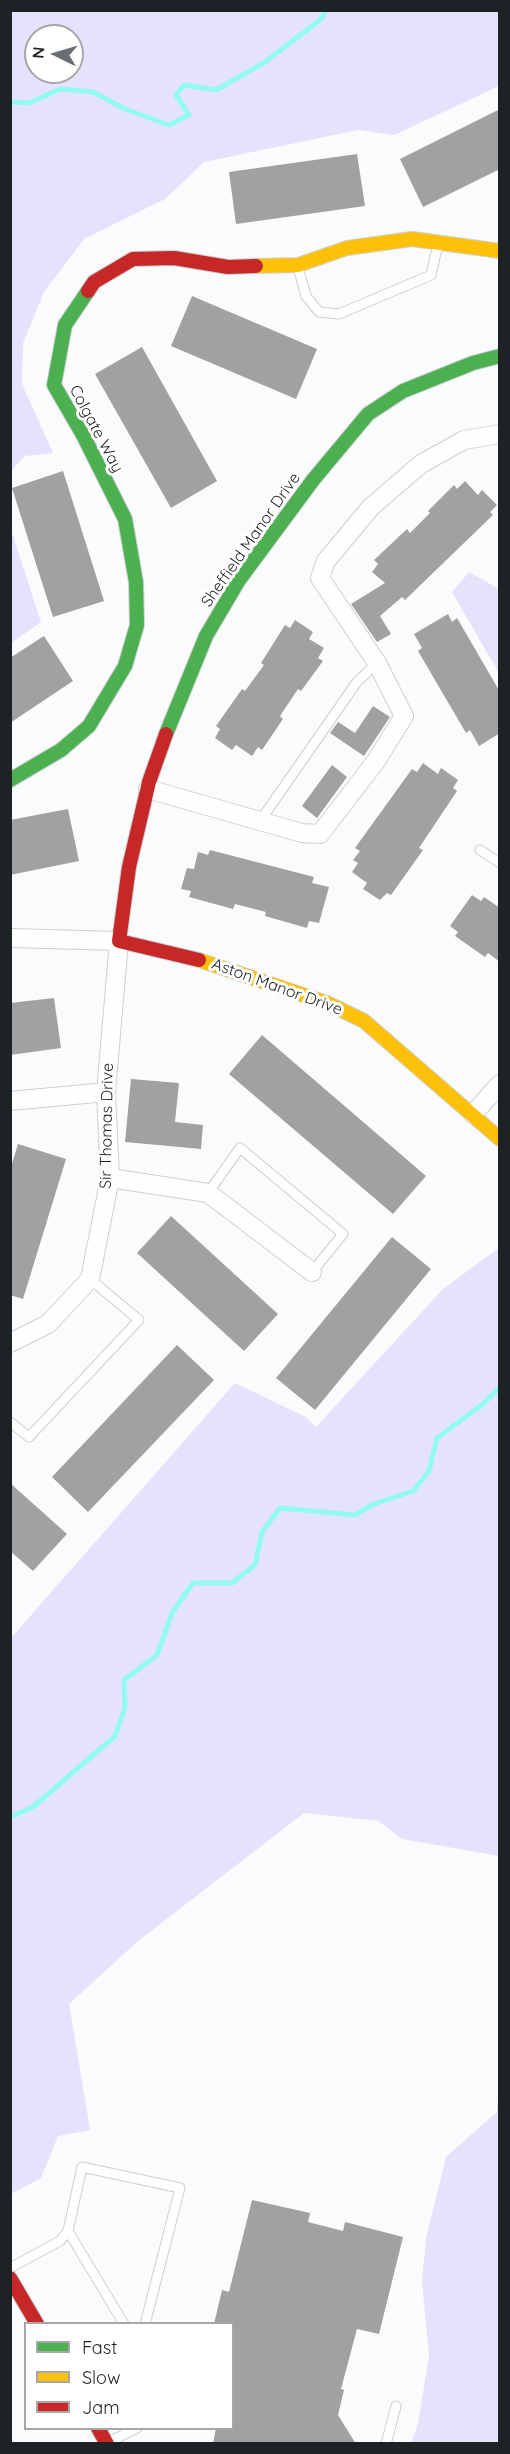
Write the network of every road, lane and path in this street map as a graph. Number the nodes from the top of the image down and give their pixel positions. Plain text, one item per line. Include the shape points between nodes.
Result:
1 (439, 241) junction
2 (500, 251) edge
3 (298, 265) junction
4 (500, 356) edge
5 (500, 434) edge
6 (377, 663) junction
7 (10, 780) edge
8 (148, 789) junction
9 (260, 821) junction
10 (480, 850) dead end
11 (500, 863) edge
12 (10, 938) edge
13 (119, 941) junction
14 (500, 1084) edge
15 (106, 1092) junction
16 (10, 1101) edge
17 (473, 1114) junction
18 (500, 1138) edge
19 (110, 1178) junction
20 (208, 1192) junction
21 (312, 1272) joint
22 (90, 1279) junction
23 (10, 1343) edge
24 (10, 1422) edge
25 (68, 2231) junction
26 (10, 2268) edge
27 (10, 2278) edge
28 (36, 2322) edge
29 (123, 2322) edge
30 (146, 2322) edge
31 (396, 2406) dead end
32 (99, 2430) edge
33 (133, 2430) edge
34 (107, 2443) edge
35 (386, 2444) edge

1 - 2 street, Colgate Way
1 - 3 street, Colgate Way via 411,239 346,248
1 - 3 lane via 431,275 339,314 319,312 306,296
3 - 7 street, Colgate Way via 228,267 174,258 133,259 94,282 65,325 54,385 125,519 136,582 137,625 125,666 89,726 61,750
4 - 8 street, Sheffield Manor Drive via 403,391 368,414 312,480 239,580 207,636 174,707
5 - 6 street via 464,440 421,464 371,507 326,561 320,578
6 - 9 lane via 357,682
6 - 9 street via 404,716 376,761 320,834
8 - 9 street
8 - 13 street, Sheffield Manor Drive via 129,867
10 - 11 lane
12 - 13 street, Aston Manor Drive
13 - 15 street, Sir Thomas Drive
13 - 17 street, Aston Manor Drive via 216,964 355,1016
14 - 17 street
15 - 16 street
15 - 19 street, Sir Thomas Drive
17 - 18 street, Aston Manor Drive
19 - 20 street
19 - 22 street, Sir Thomas Drive
20 - 21 street
20 - 21 lane via 240,1148 344,1234
22 - 23 street via 48,1324
22 - 24 lane via 139,1320 29,1437
25 - 26 lane via 60,2241
25 - 29 lane
25 - 30 lane via 82,2167 180,2188
27 - 28 street
31 - 35 lane
32 - 34 street
33 - 34 lane

